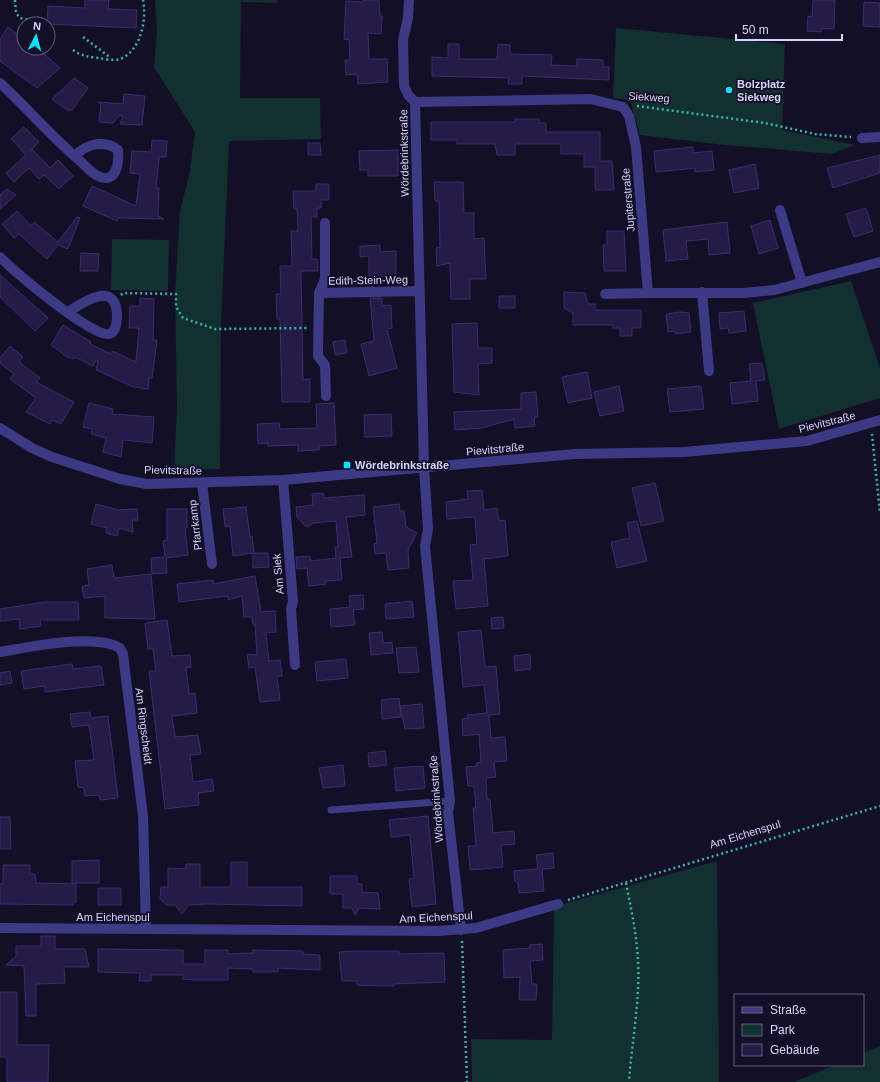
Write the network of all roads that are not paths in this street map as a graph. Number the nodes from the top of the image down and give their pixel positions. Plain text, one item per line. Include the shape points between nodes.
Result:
1 (409, 0) edge
2 (0, 82) edge
3 (415, 102) junction
4 (623, 107) joint
5 (880, 137) edge
6 (862, 138) road end
7 (75, 156) dead end
8 (780, 210) dead end
9 (324, 223) dead end
10 (0, 257) edge
11 (880, 262) edge
12 (802, 283) junction
13 (419, 291) junction
14 (702, 292) junction
15 (319, 293) junction
16 (648, 293) junction
17 (605, 294) dead end
18 (68, 312) junction
19 (709, 371) dead end
20 (326, 396) dead end
21 (875, 422) edge
22 (0, 428) edge
23 (424, 467) junction
24 (282, 480) junction
25 (202, 483) junction
26 (212, 564) dead end
27 (0, 652) edge
28 (295, 665) dead end
29 (450, 801) junction
30 (331, 810) dead end
31 (558, 904) road end
32 (0, 928) edge
33 (146, 929) junction
34 (461, 930) junction

1 - 3 street, Wördebrinkstraße via 404,40 404,86
2 - 7 street
3 - 4 street, Siekweg via 591,99
3 - 13 street, Wördebrinkstraße
4 - 16 street, Jupiterstraße via 629,116 636,147
5 - 6 street
8 - 12 street
9 - 15 street, Edith-Stein-Weg via 325,279
10 - 18 street via 32,286
11 - 12 street
12 - 14 street via 758,292
13 - 15 street, Edith-Stein-Weg
13 - 23 street, Wördebrinkstraße
14 - 16 street
14 - 19 street
15 - 20 street, Edith-Stein-Weg via 318,356 325,365
16 - 17 street
18 - 18 street via 105,334 110,334 114,330 117,316 113,300 99,295
21 - 23 street, Pievitstraße via 799,441 684,452 575,454
22 - 25 street, Pievitstraße via 38,451 120,479 147,484
23 - 24 street, Pievitstraße
23 - 29 street, Wördebrinkstraße via 428,529 425,546
24 - 25 street, Pievitstraße
24 - 28 street, Am Siek
25 - 26 street, Pfarrkamp
27 - 33 street, Am Ringscheidt via 58,643 107,643 120,648 123,654 143,816
29 - 30 lane
29 - 34 street, Wördebrinkstraße via 448,812
31 - 34 street, Am Eichenspul
32 - 33 street, Am Eichenspul
33 - 34 street, Am Eichenspul via 438,932

